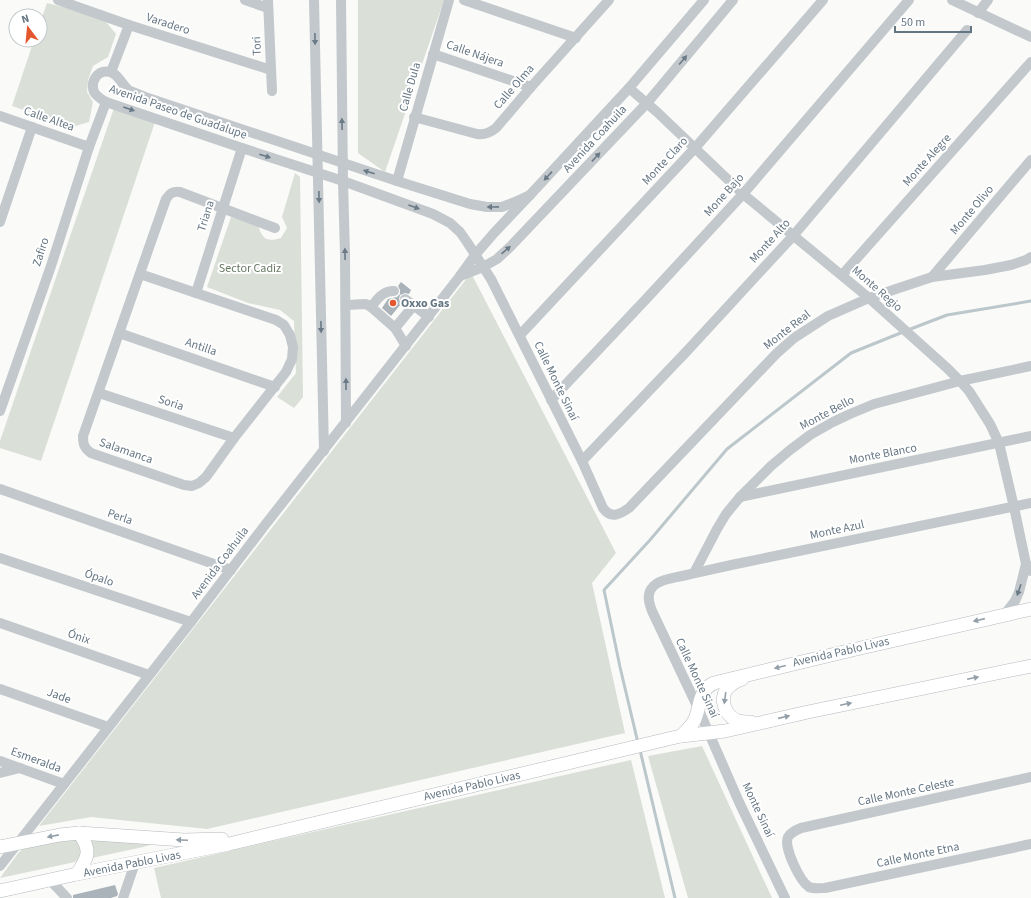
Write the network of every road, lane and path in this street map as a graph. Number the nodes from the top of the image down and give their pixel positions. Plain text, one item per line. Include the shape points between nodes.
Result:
1 (58, 0) edge
2 (245, 0) edge
3 (314, 0) edge
4 (341, 0) edge
5 (449, 0) edge
6 (464, 0) edge
7 (609, 0) edge
8 (704, 0) edge
9 (733, 0) edge
10 (823, 0) edge
11 (909, 0) edge
12 (952, 0) edge
13 (988, 0) edge
14 (268, 4) edge
15 (978, 13) junction
16 (129, 25) junction
17 (967, 30) dead end
18 (1031, 37) edge
19 (576, 38) junction
20 (433, 54) junction
21 (1031, 62) edge
22 (271, 70) junction
23 (111, 72) junction
24 (531, 87) junction
25 (629, 88) junction
26 (272, 91) dead end
27 (106, 102) junction
28 (647, 103) junction
29 (0, 116) edge
30 (414, 117) junction
31 (32, 127) junction
32 (89, 147) junction
33 (242, 148) junction
34 (695, 148) junction
35 (317, 155) junction
36 (1031, 160) edge
37 (343, 163) junction
38 (318, 173) junction
39 (343, 181) junction
40 (397, 181) junction
41 (744, 194) junction
42 (530, 195) junction
43 (223, 207) junction
44 (0, 222) edge
45 (275, 228) dead end
46 (793, 236) junction
47 (475, 255) junction
48 (1031, 257) edge
49 (483, 267) junction
50 (140, 274) junction
51 (842, 275) junction
52 (460, 276) junction
53 (932, 277) junction
54 (394, 291) dead end
55 (196, 292) junction
56 (869, 298) junction
57 (405, 299) dead end
58 (346, 305) junction
59 (414, 306) junction
60 (371, 307) junction
61 (429, 317) junction
62 (395, 328) junction
63 (119, 333) junction
64 (520, 335) junction
65 (406, 346) junction
66 (1031, 366) edge
67 (960, 381) junction
68 (274, 387) junction
69 (99, 394) junction
70 (551, 400) junction
71 (0, 411) edge
72 (346, 422) junction
73 (1031, 436) edge
74 (234, 438) junction
75 (999, 444) junction
76 (324, 451) junction
77 (582, 461) junction
78 (0, 489) edge
79 (740, 497) junction
80 (1031, 503) edge
81 (1014, 507) junction
82 (613, 515) joint
83 (0, 558) edge
84 (1028, 567) edge
85 (230, 570) junction
86 (694, 573) junction
87 (651, 589) joint
88 (1031, 609) edge
89 (1005, 614) junction
90 (191, 622) junction
91 (0, 623) edge
92 (1031, 666) edge
93 (752, 674) junction
94 (149, 675) junction
95 (0, 689) edge
96 (698, 708) junction
97 (761, 723) junction
98 (108, 727) junction
99 (708, 733) junction
100 (676, 737) junction
101 (0, 761) edge
102 (20, 768) junction
103 (0, 773) edge
104 (1031, 778) edge
105 (64, 784) junction
106 (79, 833) junction
107 (263, 835) junction
108 (18, 843) junction
109 (1031, 844) edge
110 (0, 847) edge
111 (135, 863) junction
112 (0, 866) edge
113 (77, 874) junction
114 (50, 880) junction
115 (810, 887) joint
116 (0, 891) edge
117 (67, 898) edge
118 (123, 898) edge
119 (785, 898) edge

1 - 16 street, Varadero
2 - 14 street
3 -> 35 street
37 -> 4 street
5 - 20 street, Calle Dula
6 - 19 street
7 - 19 street, Calle Olma
8 - 25 street, Avenida Coahuila
28 -> 9 street, Avenida Coahuila
10 - 34 street, Monte Claro
11 - 41 street, Mone Bajo
12 - 15 street
13 - 15 street
14 - 22 street, Tori
15 - 18 street
16 - 22 street, Varadero
16 - 23 street
17 - 46 street, Monte Alto
19 - 24 street, Calle Olma
20 - 24 street, Calle Nájera
20 - 30 street, Calle Dula
21 - 51 street, Monte Alegre
22 - 26 street, Tori
23 - 27 street, Avenida Paseo de Guadalupe via 105,71 94,78 95,92
23 - 35 street, Avenida Paseo de Guadalupe via 130,91
24 - 30 street, Calle Olma via 496,128 485,135
25 - 28 street, Monte Regio
25 -> 42 street, Avenida Coahuila
27 - 32 street, Zafiro
27 -> 33 street, Avenida Paseo de Guadalupe
28 - 34 street, Monte Regio
49 -> 28 street, Avenida Coahuila via 510,247
29 - 31 street, Calle Altea
30 - 40 street, Calle Dula
31 - 32 street, Calle Altea
31 - 44 street
32 - 71 street, Zafiro via 51,266
33 -> 38 street, Avenida Paseo de Guadalupe
33 - 43 street, Triana
34 - 41 street, Monte Regio
34 - 64 street, Monte Claro
35 - 37 street, Avenida Paseo de Guadalupe
35 - 38 street
36 - 53 street, Monte Olivo
37 - 39 street
40 -> 37 street, Avenida Paseo de Guadalupe
38 - 39 street, Avenida Paseo de Guadalupe
38 -> 76 street
39 -> 47 street, Avenida Paseo de Guadalupe via 433,214 450,223 460,232
58 -> 39 street
42 -> 40 street, Avenida Paseo de Guadalupe via 502,206 487,207
41 - 46 street, Monte Regio
41 - 70 street, Mone Bajo
42 - 47 street, Avenida Coahuila
43 - 45 street
43 - 50 street, Salamanca via 180,192 169,194
43 - 55 street, Triana
46 - 51 street, Monte Regio
46 - 77 street, Monte Alto
47 - 49 street, Calle Monte Sinaí
47 - 52 street, Avenida Coahuila
48 - 53 street, Monte Real via 1011,265
49 - 52 street, Avenida Coahuila
49 - 64 street, Calle Monte Sinaí
50 - 55 street, Salamanca
50 - 63 street, Salamanca
51 - 56 street, Monte Regio
52 - 61 street, Avenida Coahuila
53 - 56 street, Monte Real
54 - 60 street via 380,296
55 - 68 street, Salamanca via 284,325 293,347 292,359
56 - 67 street, Monte Regio
56 - 82 street, Monte Real via 828,316 794,338 629,508
57 - 59 street
58 - 60 street via 366,304
72 -> 58 street
59 - 61 street
59 - 62 street
60 - 62 street
61 - 65 street, Avenida Coahuila
62 - 65 street
63 - 68 street, Antilla
63 - 69 street, Salamanca
64 - 70 street, Calle Monte Sinaí
65 - 72 street, Avenida Coahuila
66 - 67 street, Monte Bello
67 - 75 street, Monte Regio via 990,424
67 - 79 street, Monte Bello via 874,404 833,422 790,450
68 - 74 street, Salamanca
69 - 74 street, Soria
69 - 74 street, Salamanca via 84,436 85,448 91,453 184,485 192,486 206,477
70 - 77 street, Calle Monte Sinaí
72 - 76 street, Avenida Coahuila
73 - 75 street, Monte Blanco
75 - 79 street, Monte Blanco
75 - 81 street, Monte Regio
76 - 85 street, Avenida Coahuila
77 - 82 street, Calle Monte Sinaí via 603,508 608,514
78 - 85 street, Perla
79 - 86 street, Monte Bello via 726,514
80 - 81 street, Monte Azul
81 - 84 street, Monte Regio
81 - 86 street, Monte Azul
83 - 90 street, Ópalo
84 -> 89 street, Monte Regio via 1015,601
85 - 90 street, Avenida Coahuila
86 - 87 street, Monte Azul via 659,582
87 - 96 street, Calle Monte Sinaí via 648,599 652,611
88 - 89 main road, Avenida Pablo Livas
89 -> 93 main road, Avenida Pablo Livas
90 - 94 street, Avenida Coahuila
91 - 94 street, Ónix
97 -> 92 main road, Avenida Pablo Livas
93 - 96 main road, Avenida Pablo Livas via 709,685
93 -> 97 main road via 727,689 724,694 724,706 726,712 736,720
94 - 98 street, Avenida Coahuila
95 - 98 street, Jade
96 - 99 street, Calle Monte Sinaí
96 - 100 main road, Avenida Pablo Livas via 692,724
97 - 99 main road, Avenida Pablo Livas
98 - 105 street, Avenida Coahuila
99 - 100 main road, Avenida Pablo Livas
99 - 119 street, Monte Sinaí
100 - 107 main road, Avenida Pablo Livas
101 - 102 street, Esmeralda
102 - 103 street
102 - 105 street, Esmeralda
104 - 115 street, Calle Monte Celeste via 792,832 787,841 789,853 800,876
105 - 108 street, Avenida Coahuila
107 -> 106 main road, Avenida Pablo Livas via 190,840
106 -> 108 main road, Avenida Pablo Livas
106 - 113 main road via 88,852
107 - 111 main road, Avenida Pablo Livas
108 - 110 main road, Avenida Pablo Livas
108 - 112 street, Avenida Coahuila
109 - 115 street, Calle Monte Etna via 825,888
111 - 113 main road, Avenida Pablo Livas
111 - 118 street
113 - 114 main road, Avenida Pablo Livas
114 - 116 main road, Avenida Pablo Livas
114 - 117 street

